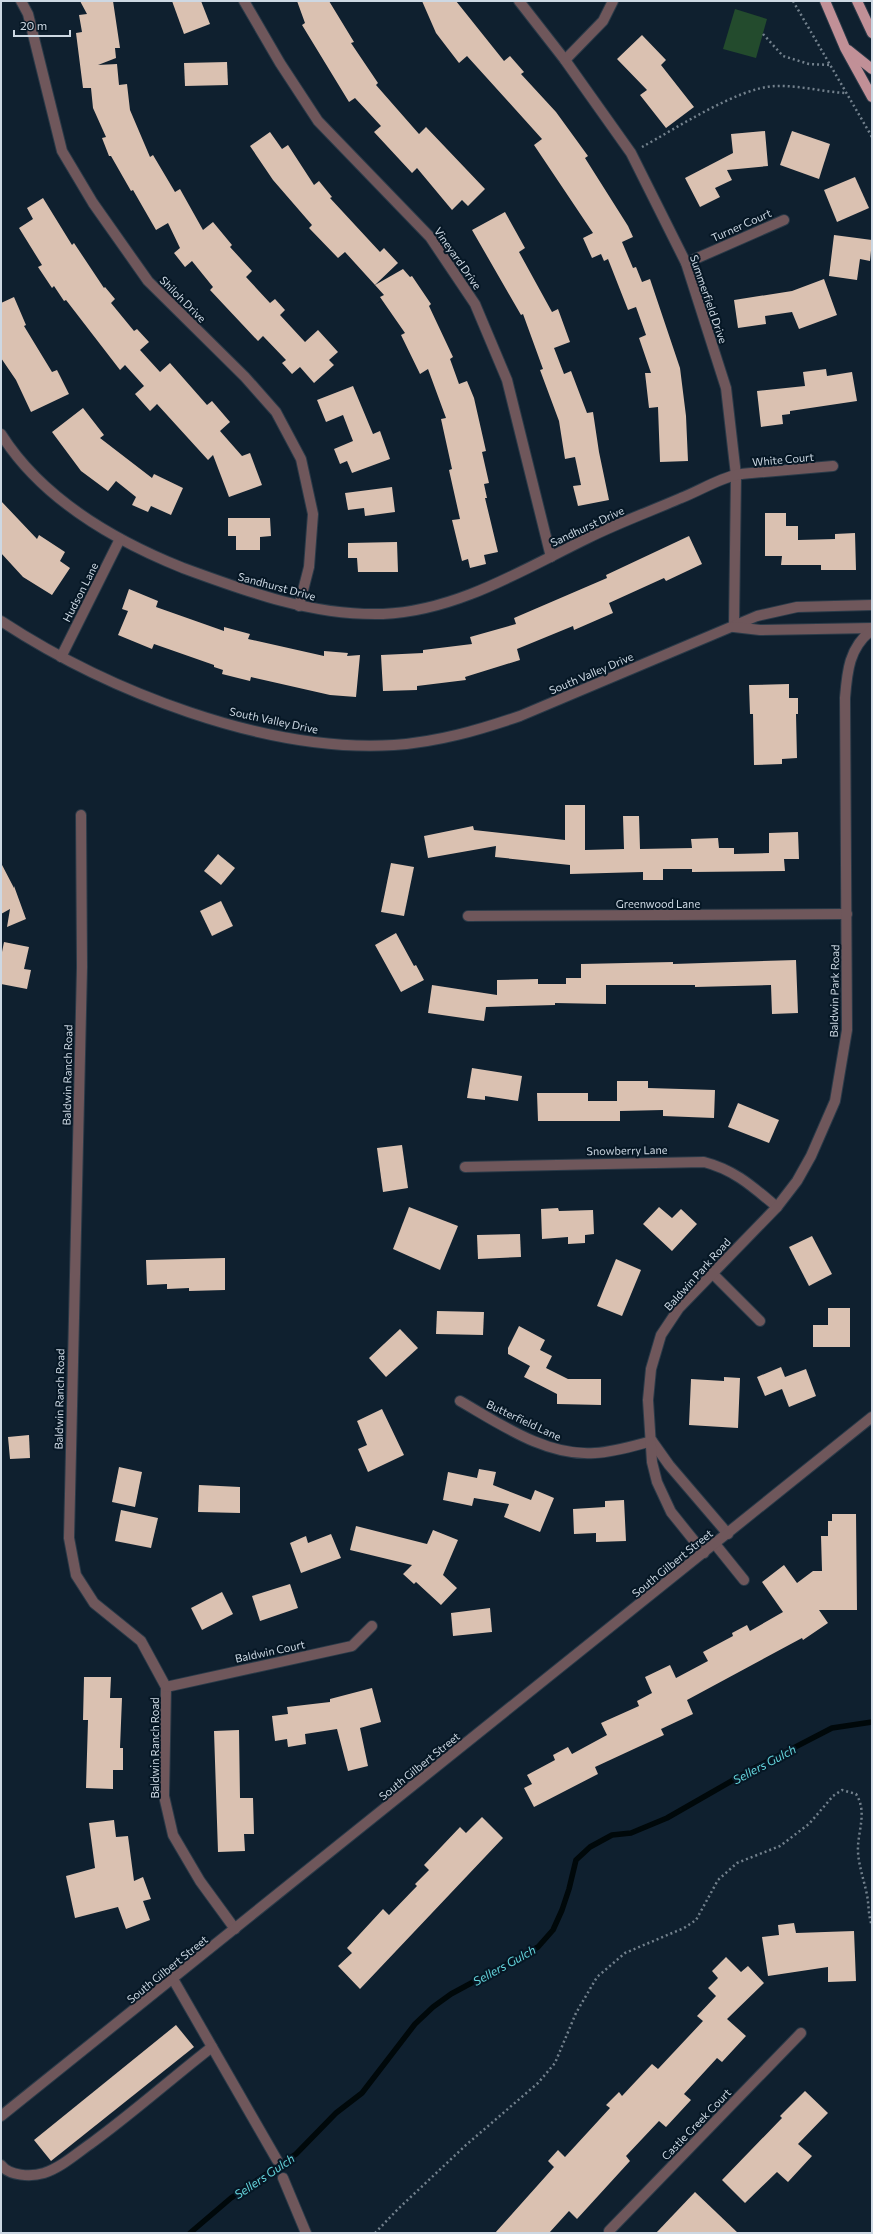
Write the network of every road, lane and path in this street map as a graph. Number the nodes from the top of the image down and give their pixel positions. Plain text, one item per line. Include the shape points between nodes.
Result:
1 (21, 1) edge
2 (244, 1) edge
3 (519, 1) edge
4 (613, 1) edge
5 (793, 1) edge
6 (825, 1) edge
7 (857, 1) edge
8 (872, 33) edge
9 (763, 34) dead end
10 (845, 48) junction
11 (565, 60) junction
12 (830, 65) junction
13 (872, 69) edge
14 (846, 93) junction
15 (872, 97) edge
16 (872, 137) edge
17 (631, 153) junction
18 (784, 220) dead end
19 (686, 263) junction
20 (1, 434) edge
21 (833, 466) dead end
22 (736, 475) junction
23 (120, 539) junction
24 (551, 557) junction
25 (872, 605) edge
26 (299, 606) junction
27 (1, 621) edge
28 (734, 627) junction
29 (872, 629) edge
30 (60, 657) junction
31 (81, 815) dead end
32 (847, 914) junction
33 (468, 916) dead end
34 (465, 1166) dead end
35 (777, 1207) junction
36 (712, 1273) junction
37 (760, 1321) dead end
38 (460, 1401) dead end
39 (872, 1411) edge
40 (872, 1417) edge
41 (852, 1432) junction
42 (652, 1441) junction
43 (728, 1534) junction
44 (715, 1544) junction
45 (704, 1553) junction
46 (744, 1580) dead end
47 (372, 1626) dead end
48 (166, 1687) junction
49 (872, 1926) edge
50 (235, 1929) junction
51 (174, 1979) junction
52 (801, 2033) dead end
53 (212, 2046) junction
54 (1, 2116) edge
55 (278, 2160) tunnel mouth
56 (1, 2165) edge
57 (283, 2178) tunnel mouth
58 (609, 2232) edge
59 (306, 2233) edge
60 (376, 2233) edge

1 - 26 street, Shiloh Drive via 28,14 62,151 93,203 148,282 245,377 276,412 301,459 312,514 309,567
2 - 24 street, Vineyard Drive via 318,121 430,237 475,304 507,380
3 - 11 street, Summerfield Drive
4 - 11 street via 603,21
5 - 12 path
6 - 10 main road
7 - 8 main road
9 - 12 path via 783,56 809,64
10 - 13 main road
10 - 15 main road
11 - 17 street, Summerfield Drive
12 - 14 path
14 - 16 path
14 - 17 path via 794,87 758,88 741,94
17 - 19 street, Summerfield Drive
18 - 19 street, Turner Court
19 - 22 street, Summerfield Drive via 726,388
20 - 23 street, Sandhurst Drive via 40,481 80,515
21 - 22 street, White Court
22 - 24 street, Sandhurst Drive via 592,536
22 - 28 street, Summerfield Drive
23 - 26 street, Sandhurst Drive via 233,587
23 - 30 street, Hudson Lane
24 - 26 street, Sandhurst Drive via 457,600 421,608 386,614 346,614
25 - 28 street, South Valley Drive via 797,607 757,616
27 - 30 street, South Valley Drive
28 - 29 street, South Valley Drive via 760,630
28 - 30 street, South Valley Drive via 500,722 455,736 394,745 314,742 245,728 153,699
29 - 32 street, Baldwin Park Road via 863,637 851,656 847,672
31 - 48 street, Baldwin Ranch Road via 82,967 69,1538 76,1575 94,1603 141,1641
32 - 33 street, Greenwood Lane
32 - 35 street, Baldwin Park Road via 847,1030 835,1101 811,1156 797,1181
34 - 35 street, Snowberry Lane via 704,1162 722,1167 739,1176
35 - 36 street, Baldwin Park Road
36 - 37 street
36 - 42 street, Baldwin Park Road via 679,1308 661,1335 651,1369 648,1400
38 - 42 street, Butterfield Lane via 499,1424 551,1448 595,1453
39 - 41 street, South Gilbert Street
40 - 41 street, South Gilbert Street
41 - 43 street, South Gilbert Street
42 - 43 street, Baldwin Park Road via 669,1466
42 - 45 street, Baldwin Park Road via 652,1462 663,1497 671,1512
43 - 44 street, South Gilbert Street
44 - 45 street, South Gilbert Street
44 - 46 street
45 - 50 street, South Gilbert Street
47 - 48 street, Baldwin Court via 352,1646
48 - 50 street, Baldwin Ranch Road via 164,1796 174,1835 200,1881
49 - 60 path via 859,1865 862,1819 860,1801 856,1794 842,1790 833,1796 809,1824 780,1846 737,1863 718,1880 696,1920 684,1928 625,1953 597,1977 576,2013 555,2063 538,2083 466,2145
50 - 51 street, South Gilbert Street
51 - 53 street
51 - 54 street, South Gilbert Street
52 - 58 street, Castle Creek Court
53 - 55 street
53 - 56 street via 62,2165 42,2174 20,2174 10,2172
57 - 59 street

